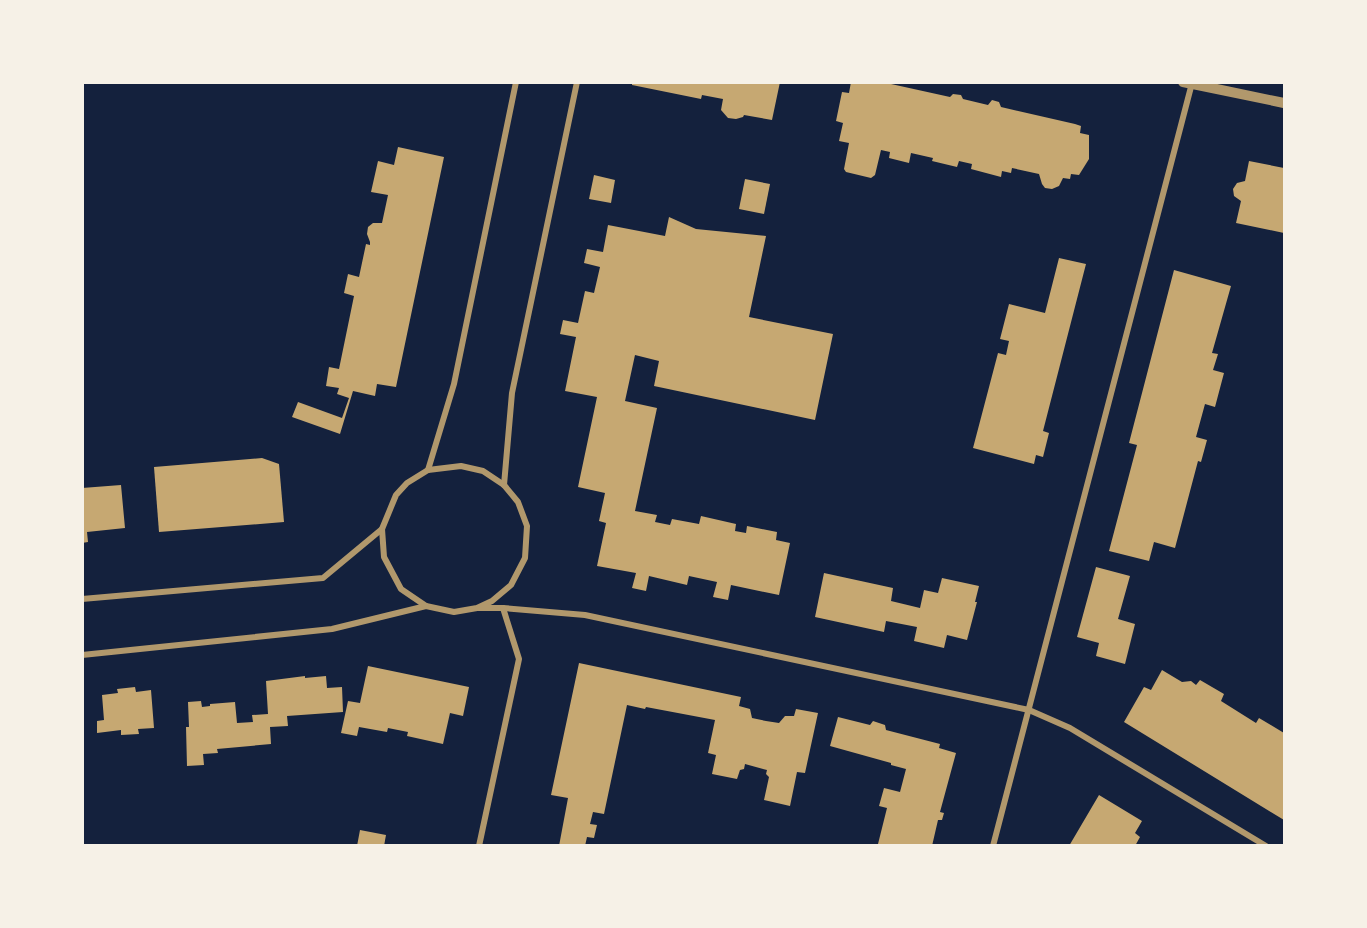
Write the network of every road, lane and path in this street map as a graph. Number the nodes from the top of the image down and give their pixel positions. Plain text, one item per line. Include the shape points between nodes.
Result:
1 (516, 82) edge
2 (577, 82) edge
3 (1189, 83) edge
4 (1284, 103) edge
5 (428, 470) junction
6 (504, 485) junction
7 (382, 529) junction
8 (82, 599) edge
9 (426, 606) junction
10 (477, 608) junction
11 (503, 608) junction
12 (82, 655) edge
13 (1029, 710) junction
14 (479, 846) edge
15 (993, 846) edge
16 (1266, 846) edge

1 - 5 street via 454,384
2 - 6 street via 512,393
3 - 4 street
3 - 13 street
5 - 6 street via 462,466 483,471
5 - 7 street via 396,495
6 - 10 street via 518,502 527,526 525,558 511,585
7 - 8 street via 322,578
7 - 9 street via 384,557 401,589
9 - 10 street via 454,612
9 - 12 street via 332,629
10 - 11 street
11 - 13 street via 585,615
11 - 14 street via 519,659
13 - 15 street
13 - 16 street via 1070,728

